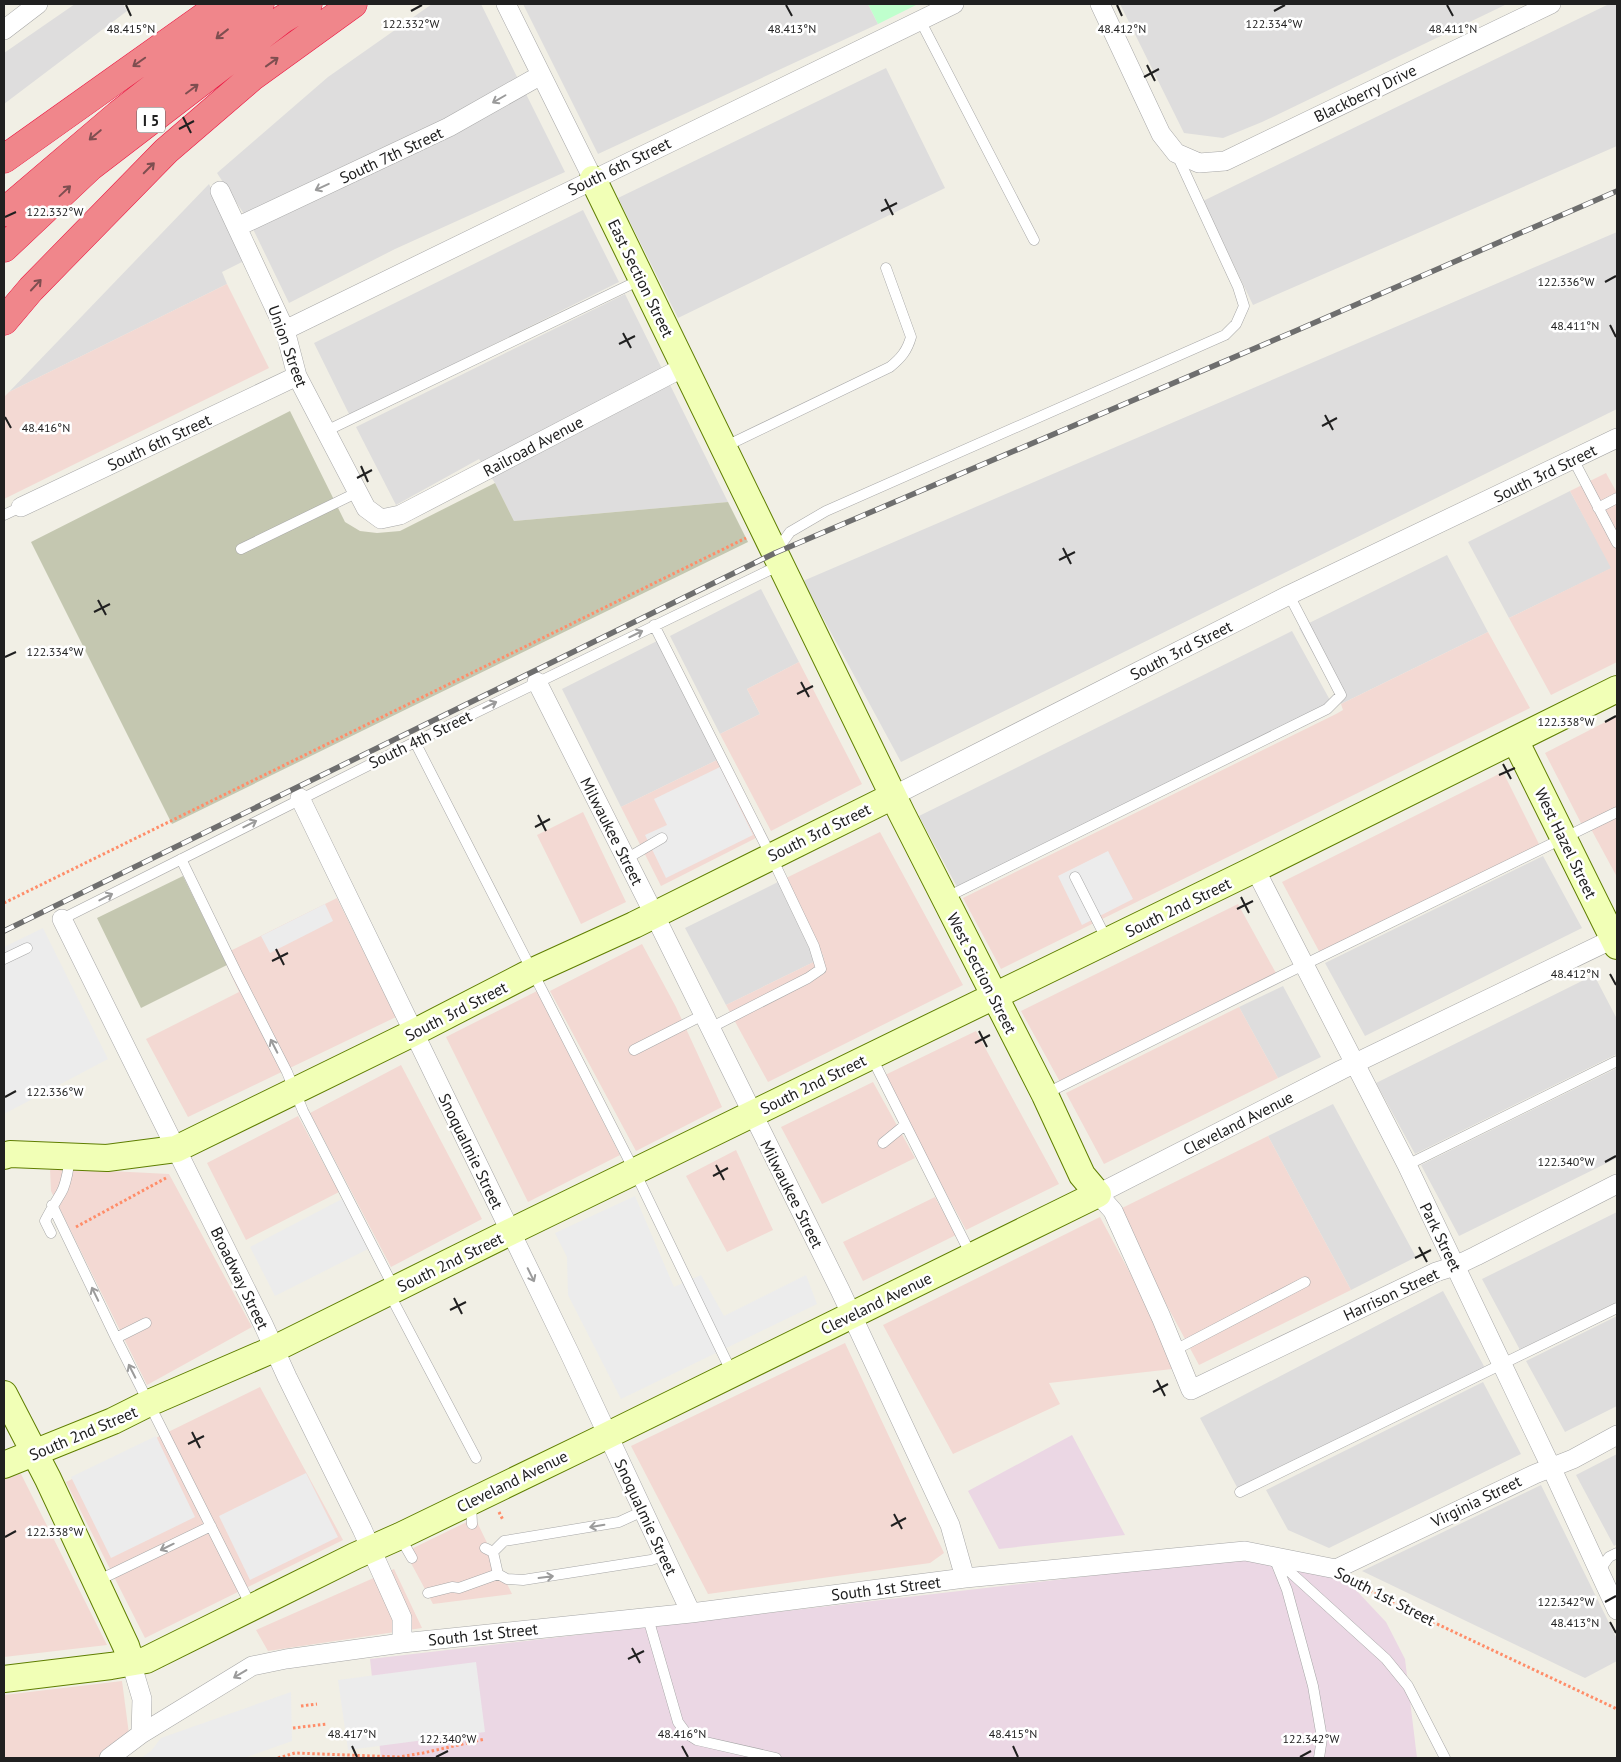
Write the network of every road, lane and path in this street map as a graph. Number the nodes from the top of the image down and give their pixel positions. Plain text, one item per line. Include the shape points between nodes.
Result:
1 (38, 4) edge
2 (222, 4) edge
3 (260, 4) edge
4 (308, 4) edge
5 (353, 4) edge
6 (506, 4) edge
7 (954, 4) edge
8 (1100, 4) edge
9 (1550, 4) edge
10 (920, 20) junction
11 (4, 30) edge
12 (541, 74) junction
13 (1176, 153) junction
14 (4, 159) edge
15 (593, 179) junction
16 (220, 191) dead end
17 (4, 212) edge
18 (236, 227) junction
19 (1034, 240) dead end
20 (4, 248) edge
21 (886, 268) dead end
22 (642, 279) junction
23 (4, 321) edge
24 (285, 330) junction
25 (684, 367) junction
26 (297, 376) junction
27 (326, 431) junction
28 (1617, 438) edge
29 (724, 447) junction
30 (1573, 459) junction
31 (358, 492) junction
32 (1617, 498) edge
33 (1598, 508) junction
34 (12, 511) edge
35 (380, 519) joint
36 (763, 529) junction
37 (1617, 543) edge
38 (241, 549) dead end
39 (777, 559) junction
40 (1289, 595) junction
41 (654, 625) junction
42 (537, 682) junction
43 (1617, 689) edge
44 (1515, 740) junction
45 (415, 742) junction
46 (892, 796) junction
47 (300, 798) junction
48 (1617, 812) edge
49 (662, 838) dead end
50 (1564, 838) junction
51 (771, 856) junction
52 (181, 859) junction
53 (626, 859) junction
54 (1255, 869) junction
55 (1076, 877) dead end
56 (944, 899) junction
57 (4, 903) edge
58 (654, 914) junction
59 (62, 919) joint
60 (1108, 941) junction
61 (1616, 941) edge
62 (27, 948) dead end
63 (4, 959) edge
64 (1304, 966) junction
65 (534, 971) junction
66 (993, 997) junction
67 (707, 1021) junction
68 (414, 1033) junction
69 (634, 1050) dead end
70 (871, 1056) junction
71 (1617, 1061) edge
72 (1354, 1064) junction
73 (295, 1090) junction
74 (1044, 1095) junction
75 (752, 1114) junction
76 (905, 1125) junction
77 (883, 1143) dead end
78 (176, 1149) junction
79 (4, 1156) edge
80 (70, 1158) junction
81 (1407, 1166) junction
82 (636, 1172) junction
83 (166, 1178) dead end
84 (1617, 1184) edge
85 (1098, 1194) junction
86 (52, 1205) junction
87 (76, 1227) dead end
88 (51, 1232) dead end
89 (510, 1232) junction
90 (972, 1256) junction
91 (1455, 1266) junction
92 (1305, 1282) dead end
93 (391, 1291) junction
94 (1617, 1308) edge
95 (851, 1315) junction
96 (146, 1323) dead end
97 (116, 1338) junction
98 (274, 1349) junction
99 (1175, 1350) junction
100 (1503, 1365) junction
101 (732, 1373) junction
102 (1191, 1390) joint
103 (4, 1394) edge
104 (150, 1403) junction
105 (607, 1435) junction
106 (1617, 1435) edge
107 (34, 1454) junction
108 (476, 1458) dead end
109 (4, 1466) edge
110 (1551, 1467) junction
111 (1240, 1492) dead end
112 (498, 1510) dead end
113 (643, 1511) junction
114 (503, 1520) dead end
115 (211, 1526) junction
116 (372, 1548) junction
117 (1617, 1553) edge
118 (664, 1554) junction
119 (1274, 1557) junction
120 (1336, 1569) junction
121 (1599, 1570) junction
122 (498, 1574) junction
123 (965, 1578) junction
124 (1617, 1580) edge
125 (96, 1582) junction
126 (428, 1593) dead end
127 (252, 1607) junction
128 (1617, 1610) edge
129 (691, 1613) junction
130 (648, 1618) junction
131 (402, 1643) junction
132 (131, 1662) junction
133 (4, 1679) edge
134 (317, 1704) dead end
135 (301, 1706) dead end
136 (1617, 1709) edge
137 (327, 1724) dead end
138 (293, 1728) dead end
139 (141, 1734) junction
140 (485, 1739) dead end
141 (109, 1758) edge
142 (278, 1758) edge
143 (776, 1758) edge
144 (1320, 1758) edge
145 (1445, 1758) edge

1 - 11 street
2 -> 14 highway
3 -> 17 highway, I 5 via 119,114
20 -> 4 highway, I 5 via 90,167 283,19
23 -> 5 highway via 31,289 166,151 252,77
6 - 12 street, East Section Street
7 - 10 street, South 6th Street
8 - 13 street via 1161,134
9 - 13 street, Blackberry Drive via 1224,161 1199,163
10 - 15 street, South 6th Street
10 - 19 lane
12 - 15 street, East Section Street
12 -> 18 street, South 7th Street via 449,128
13 - 39 lane via 1238,287 1244,306 1236,324 1225,335 826,511 790,532
15 - 22 street, East Section Street
15 - 24 street, South 6th Street
16 - 18 street, Union Street
18 - 24 street, Union Street
21 - 29 lane via 911,337 902,356 890,367
22 - 25 street, East Section Street
22 - 27 lane
24 - 26 street, Union Street
25 - 29 street, East Section Street
25 - 35 street, Railroad Avenue via 400,516
26 - 27 street, Union Street
26 - 34 street, South 6th Street
27 - 31 street, Union Street
28 - 30 street, South 3rd Street
29 - 36 street, East Section Street
30 - 33 lane
30 - 40 street, South 3rd Street
31 - 35 street, Union Street via 366,508
31 - 38 lane
32 - 33 lane
33 - 37 lane
36 - 39 street, East Section Street
36 - 57 path
39 - 41 lane, South 4th Street
39 - 46 street, West Section Street
40 - 46 street, South 3rd Street
40 - 56 lane via 1341,695 1327,709
42 -> 41 lane, South 4th Street
41 - 51 lane
45 -> 42 lane, South 4th Street
42 - 53 street, Milwaukee Street
43 - 44 street, South 2nd Street
44 - 50 street, West Hazel Street
44 - 54 street, South 2nd Street
45 - 47 lane, South 4th Street
45 - 65 lane
46 - 51 street, South 3rd Street
46 - 56 street, West Section Street
52 -> 47 lane, South 4th Street
47 - 68 street, Snoqualmie Street
48 - 50 lane
49 - 53 lane
50 - 61 street, West Hazel Street
50 - 64 lane
51 - 58 street, South 3rd Street
51 - 67 lane via 814,946 820,969 808,978
59 -> 52 lane, South 4th Street
73 -> 52 lane
53 - 58 street, Milwaukee Street
54 - 60 street, South 2nd Street
54 - 64 street, Park Street
55 - 60 lane
56 - 66 street, West Section Street
58 - 65 street, South 3rd Street
58 - 67 street, Milwaukee Street
59 - 78 street, Broadway Street
60 - 66 street, South 2nd Street
61 - 72 street, Cleveland Avenue
62 - 63 lane
64 - 72 street, Park Street
64 - 74 lane
65 - 68 street, South 3rd Street
65 - 82 lane
66 - 70 street, South 2nd Street
66 - 74 street, West Section Street
67 - 69 lane
67 - 75 street, Milwaukee Street
68 - 73 street, South 3rd Street
68 - 89 street, Snoqualmie Street
70 - 75 street, South 2nd Street
70 - 76 lane
71 - 81 lane
72 - 81 street, Park Street
72 - 85 street, Cleveland Avenue
73 - 78 street, South 3rd Street
73 - 93 lane
74 - 85 street, West Section Street via 1082,1174
75 - 82 street, South 2nd Street
75 - 95 street, Milwaukee Street
76 - 77 lane
76 - 90 lane
78 - 80 street, South 3rd Street via 107,1158
78 - 98 street, Broadway Street
79 - 80 street, South 3rd Street
80 - 86 lane via 62,1192
81 - 91 street, Park Street
82 - 89 street, South 2nd Street
82 - 101 lane
83 - 87 path
84 - 91 street, Harrison Street
85 - 90 street, Cleveland Avenue
85 - 99 street, West Section Street via 1113,1212
86 - 88 lane via 45,1222
97 -> 86 lane
89 - 93 street, South 2nd Street
89 -> 105 street, Snoqualmie Street
90 - 95 street, Cleveland Avenue
91 - 100 street, Park Street
91 - 102 street, Harrison Street via 1436,1272
92 - 99 lane
93 - 98 street, South 2nd Street
93 - 108 lane
94 - 100 lane
95 - 101 street, Cleveland Avenue
95 - 123 street, Milwaukee Street via 950,1526
96 - 97 lane
104 -> 97 lane
98 - 104 street, South 2nd Street
98 - 116 street, Broadway Street
99 - 102 street, West Section Street
100 - 110 street, Park Street
100 - 111 lane
101 - 105 street, Cleveland Avenue
103 - 107 street
104 - 107 street, South 2nd Street
104 - 115 lane
105 - 113 street, Snoqualmie Street
105 - 116 street, Cleveland Avenue via 406,1547
106 - 110 street, Virginia Street
107 - 109 street, South 2nd Street
107 - 125 street
110 - 120 street, Virginia Street
110 - 121 street, Park Street
112 - 114 path
113 - 118 street, Snoqualmie Street
113 -> 122 lane via 619,1522 504,1541 489,1550
115 -> 125 lane
115 - 127 lane
116 - 127 street, Cleveland Avenue
116 - 131 street, Broadway Street via 402,1618
117 - 121 lane via 1609,1557
122 -> 118 lane via 507,1579 524,1580 651,1560
118 - 129 street, Snoqualmie Street
119 - 120 street, South 1st Street
119 - 123 street, South 1st Street via 1245,1551
119 - 144 lane via 1287,1590 1313,1686 1322,1738
119 - 145 lane via 1386,1659 1408,1686
120 - 136 path, South 1st Street via 1380,1597
121 - 124 street
121 - 128 street, Park Street
122 - 126 lane via 459,1588
123 - 129 street, South 1st Street
125 - 132 street
127 - 132 street, Cleveland Avenue via 146,1660
129 - 130 street, South 1st Street
130 - 131 street, South 1st Street
130 - 143 lane via 678,1722 686,1733 696,1740
131 -> 139 street, South 1st Street via 252,1666
132 - 133 street
132 - 139 street via 142,1699
134 - 135 path
137 - 138 path
139 - 141 street, South 1st Street
140 - 142 path via 398,1757 295,1753

